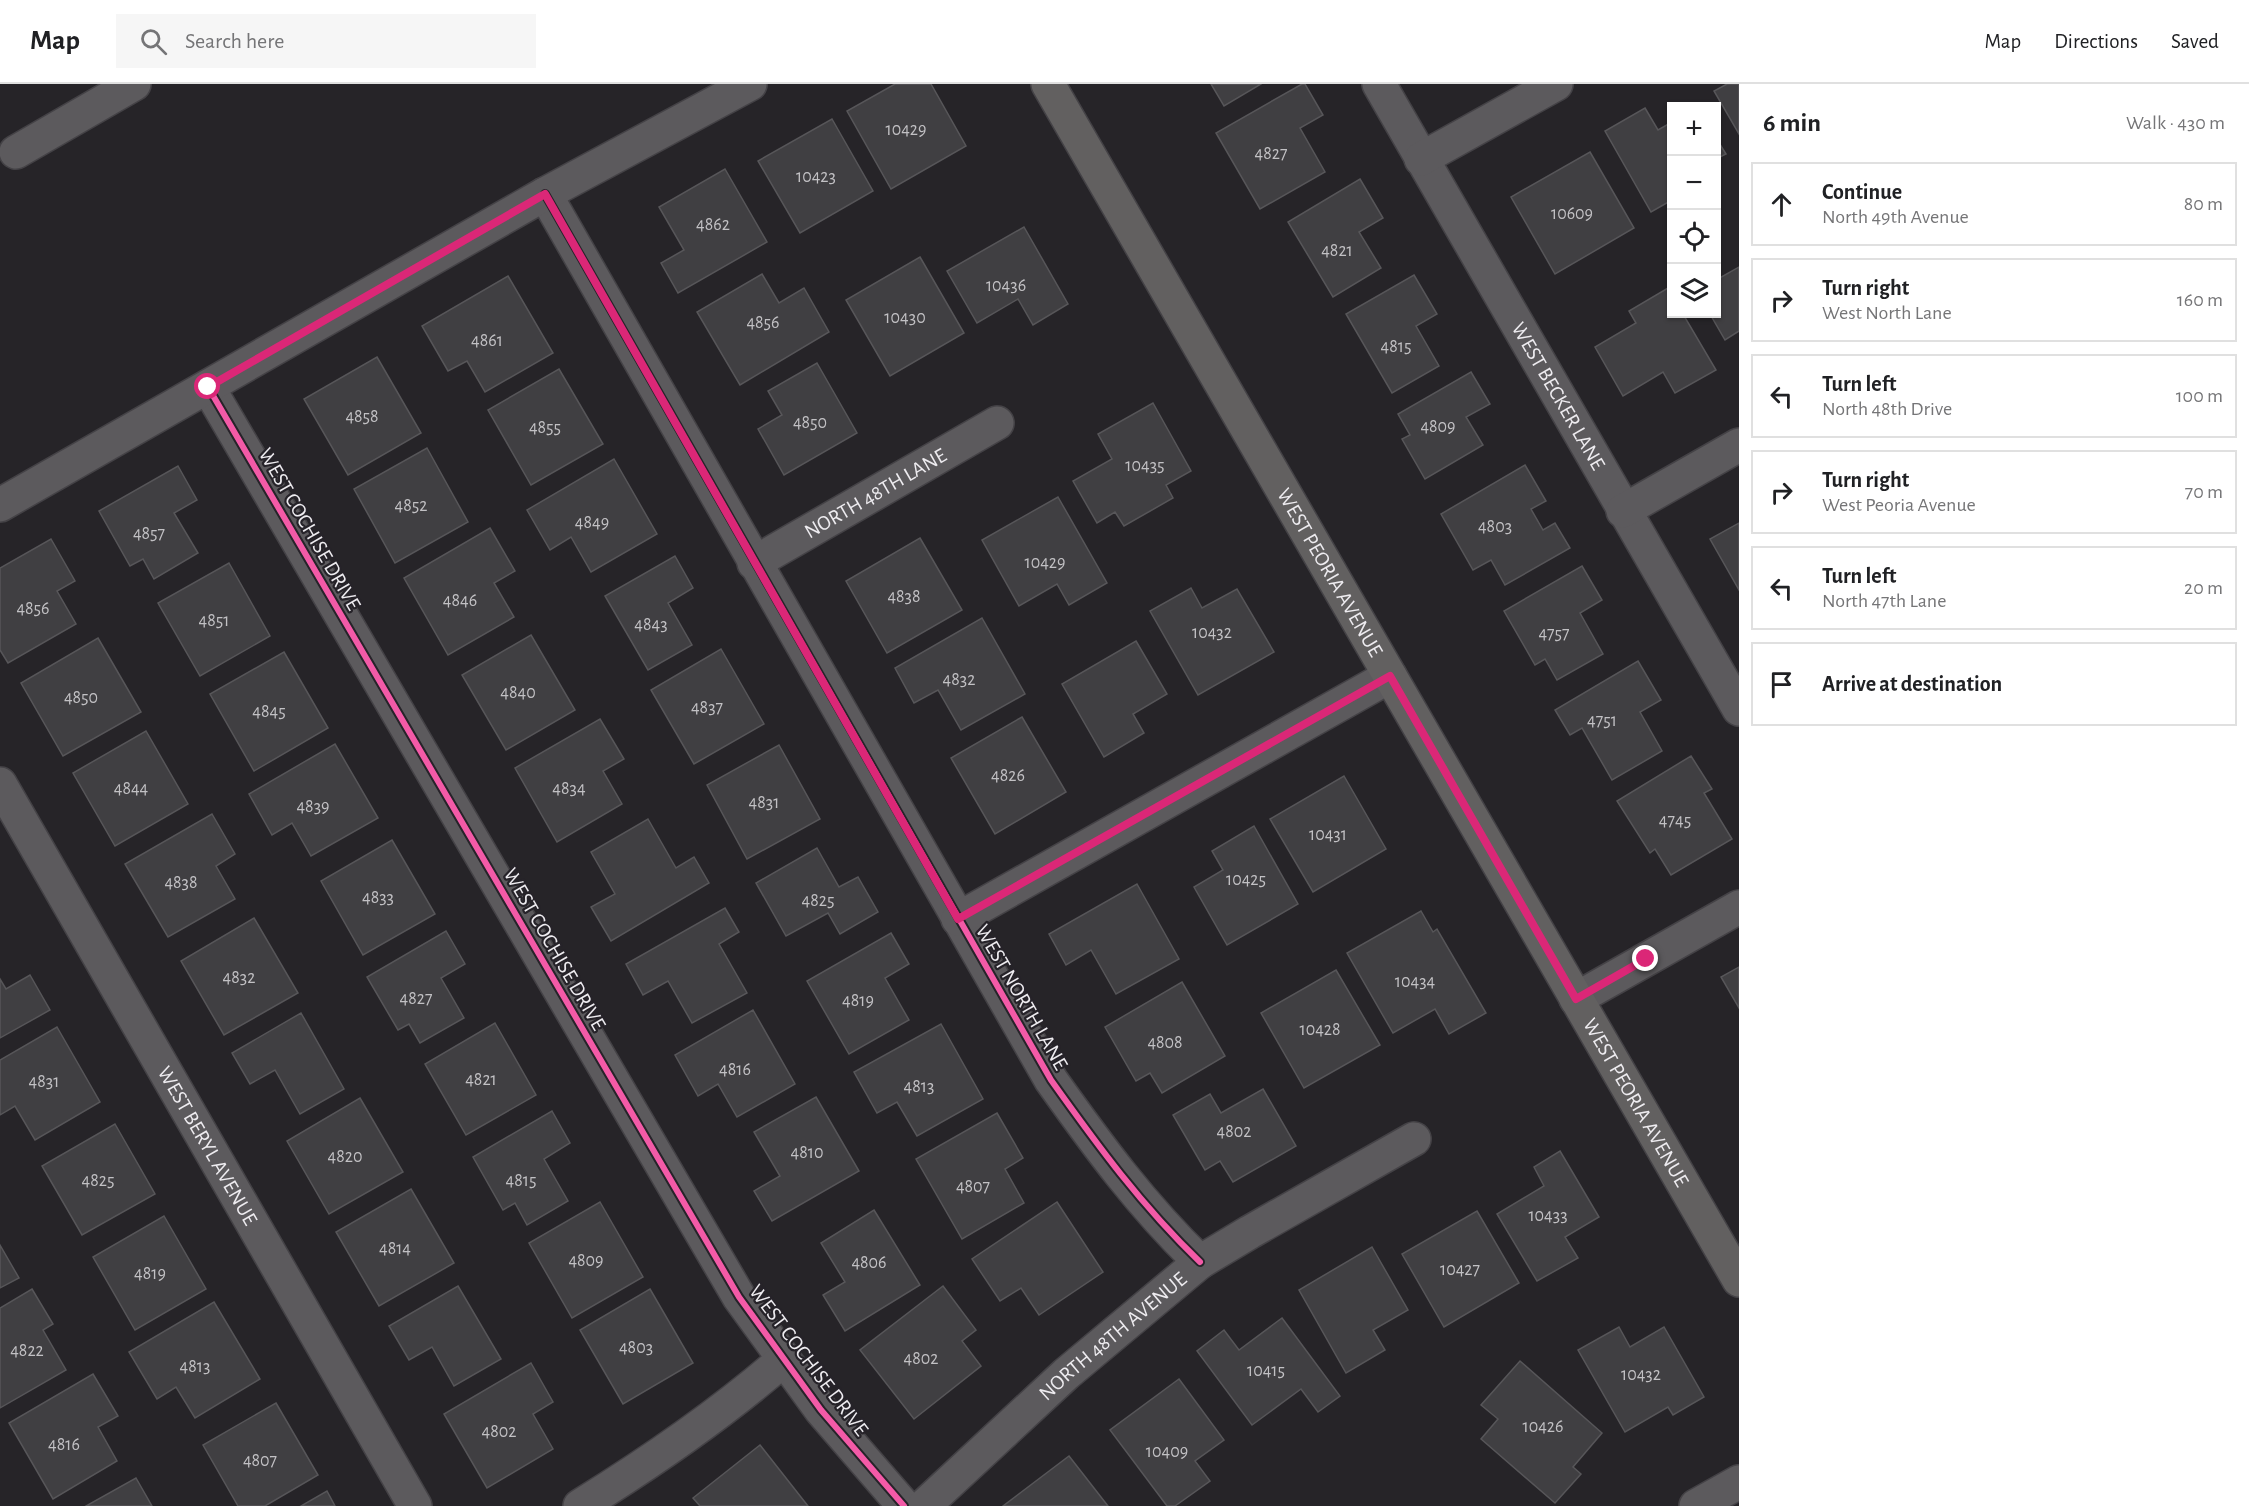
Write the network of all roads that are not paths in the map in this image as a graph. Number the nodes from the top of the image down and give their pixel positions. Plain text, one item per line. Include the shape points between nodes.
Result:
1 (134, 84) edge
2 (750, 84) edge
3 (1048, 84) edge
4 (1379, 84) edge
5 (1556, 84) edge
6 (16, 152) dead end
7 (1421, 159) junction
8 (545, 194) junction
9 (208, 387) junction
10 (997, 423) dead end
11 (1739, 445) edge
12 (0, 505) edge
13 (1623, 511) junction
14 (754, 563) junction
15 (1390, 676) junction
16 (1739, 709) edge
17 (0, 784) edge
18 (1739, 907) edge
19 (958, 919) junction
20 (1576, 999) junction
21 (1414, 1139) dead end
22 (1200, 1262) junction
23 (1739, 1280) edge
24 (783, 1360) junction
25 (1739, 1482) edge
26 (415, 1506) edge
27 (580, 1506) edge
28 (904, 1506) edge
29 (924, 1506) edge
30 (1696, 1506) edge

1 - 6 street
2 - 8 street
3 - 15 main road, WEST PEORIA AVENUE
4 - 7 street, WEST BECKER LANE
5 - 7 street
7 - 13 street, WEST BECKER LANE
8 - 9 street
8 - 14 street, WEST NORTH LANE
9 - 12 street
9 - 24 street, WEST COCHISE DRIVE via 739,1297
10 - 14 street, NORTH 48TH LANE
11 - 13 street
13 - 16 street, WEST BECKER LANE
14 - 19 street, WEST NORTH LANE
15 - 19 street
15 - 20 main road, WEST PEORIA AVENUE
17 - 26 street, WEST BERYL AVENUE
18 - 20 street
19 - 22 street, WEST NORTH LANE via 1051,1080 1102,1152
20 - 23 main road, WEST PEORIA AVENUE
21 - 22 street, NORTH 48TH AVENUE
22 - 29 street, NORTH 48TH AVENUE via 1066,1374
24 - 27 street via 731,1405
24 - 28 street, WEST COCHISE DRIVE
25 - 30 street

